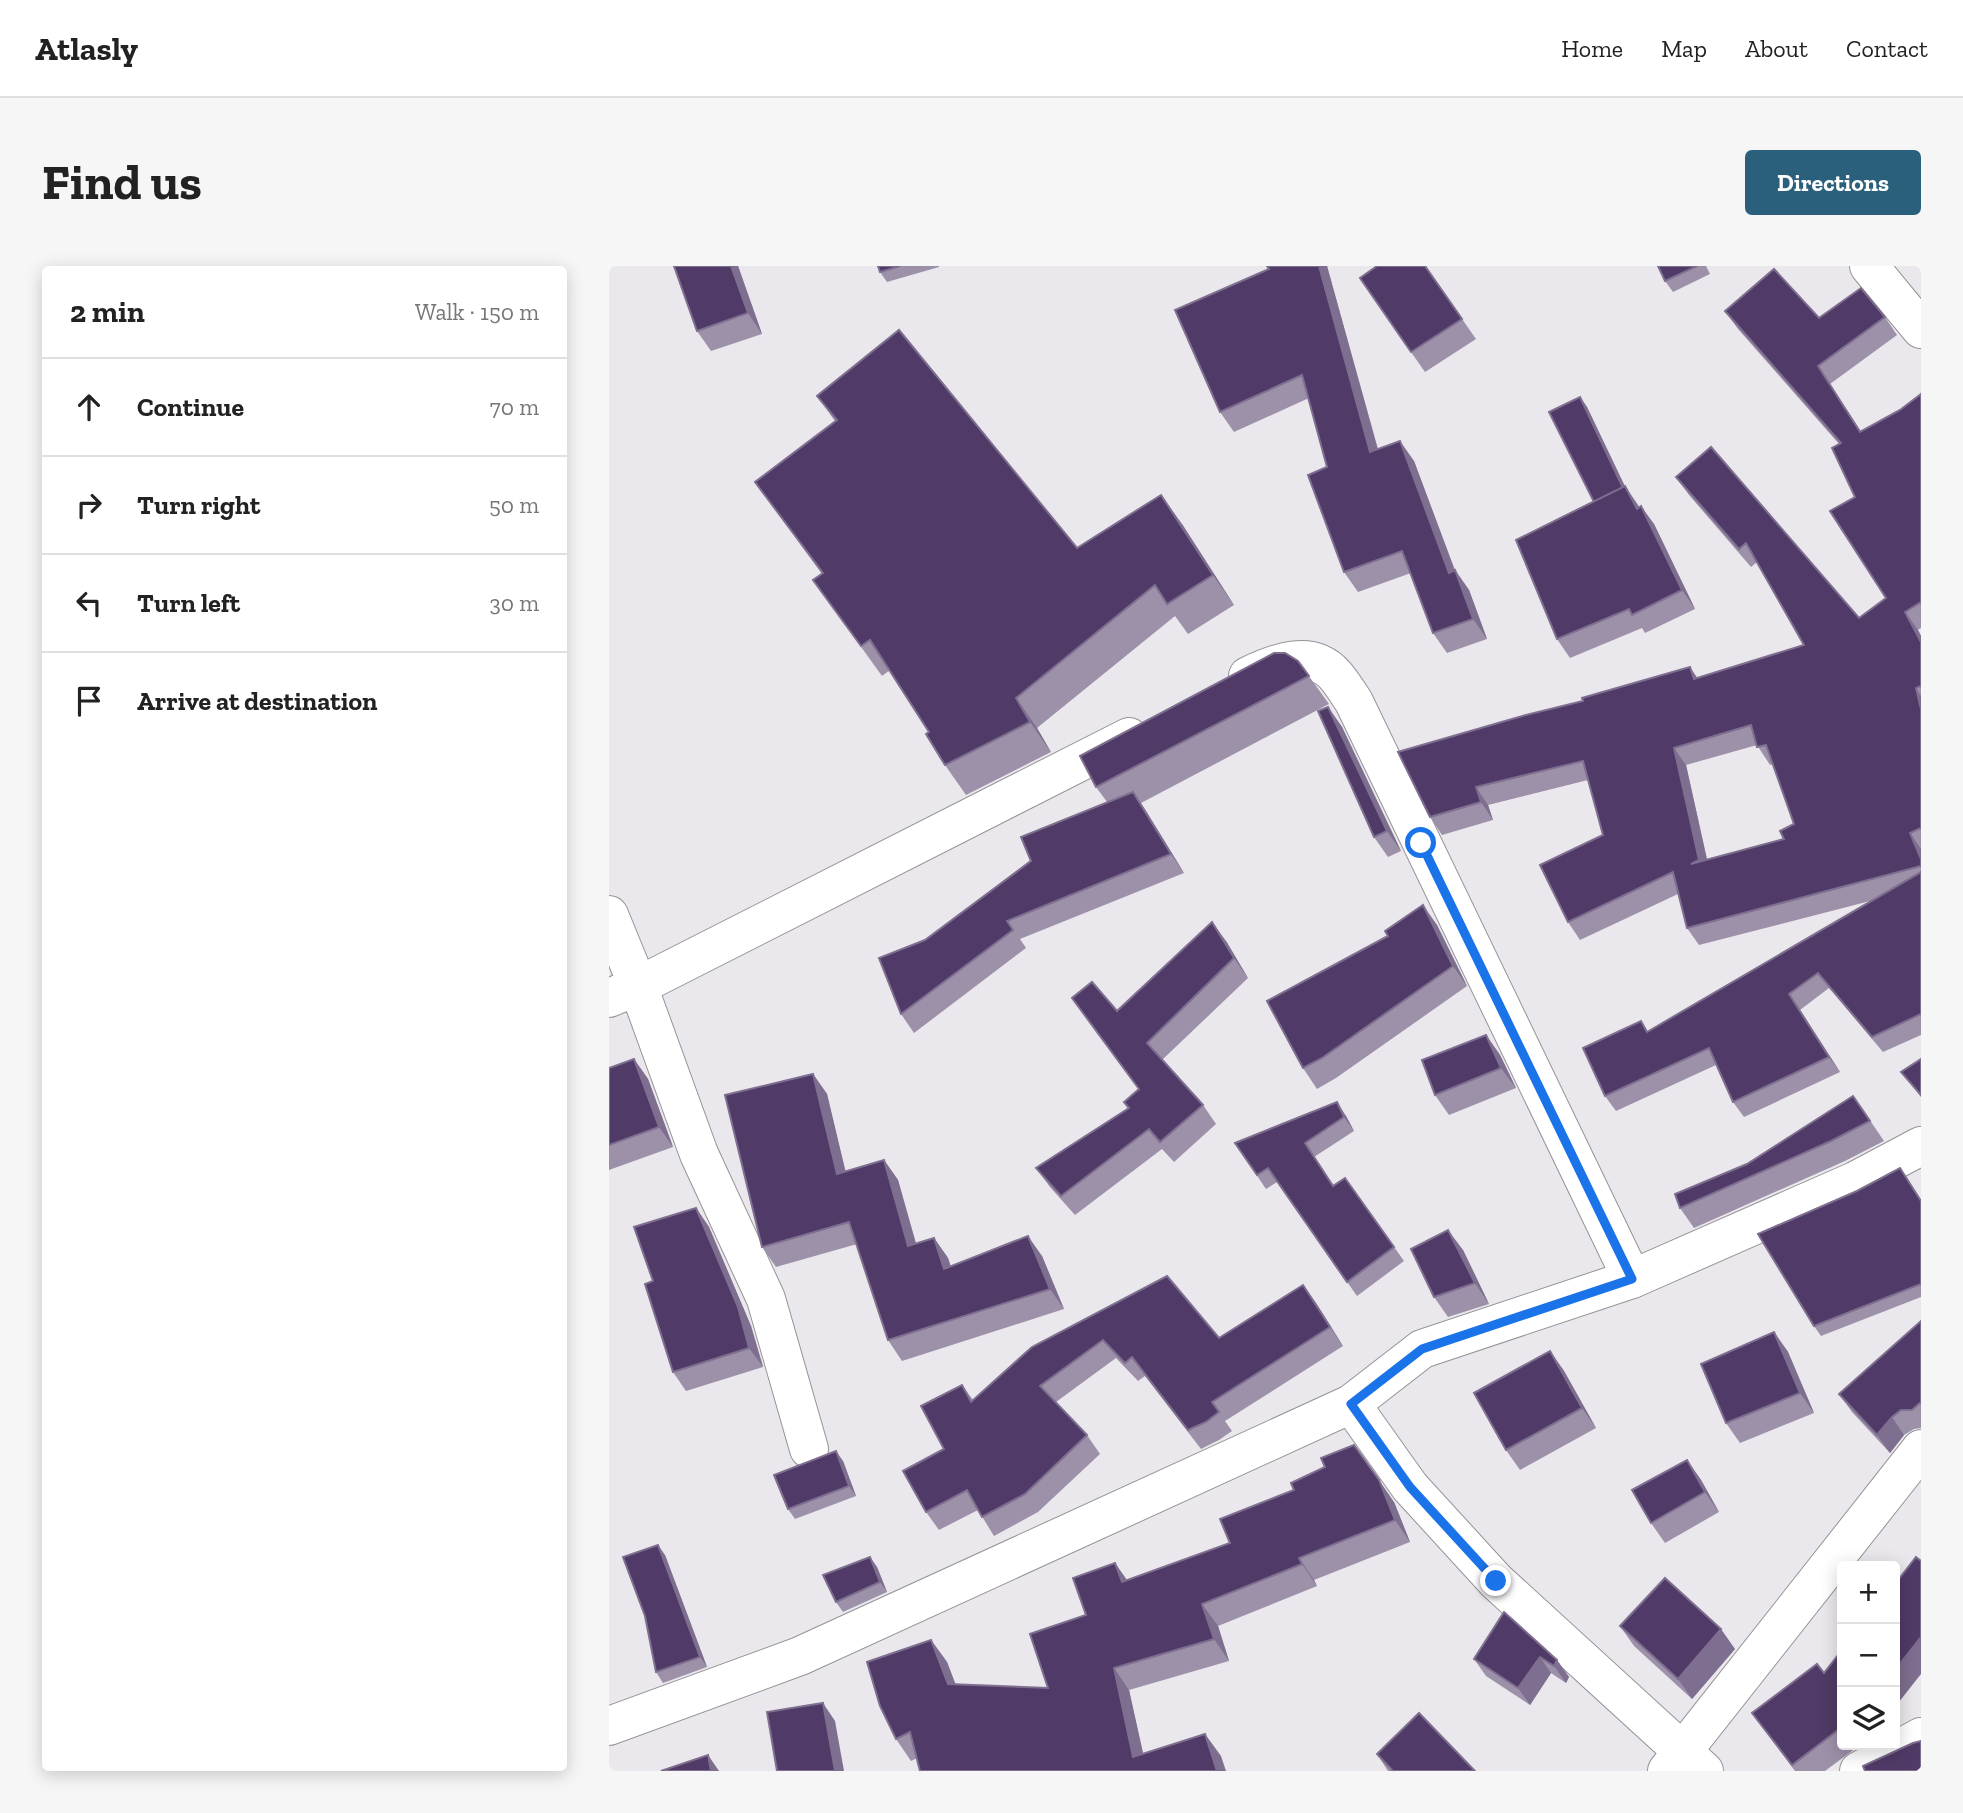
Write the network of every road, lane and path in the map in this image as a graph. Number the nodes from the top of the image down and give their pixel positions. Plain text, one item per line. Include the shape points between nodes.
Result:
1 (1869, 266) edge
2 (1921, 329) edge
3 (1215, 693) edge
4 (1154, 724) edge
5 (609, 915) edge
6 (623, 992) edge
7 (1921, 1146) edge
8 (1632, 1279) junction
9 (1351, 1404) junction
10 (809, 1449) dead end
11 (1921, 1449) edge
12 (609, 1726) edge
13 (1921, 1737) edge
14 (1684, 1765) edge
15 (1859, 1771) edge

1 - 2 street
3 - 8 street via 1276,662 1310,659 1340,682 1354,702
4 - 6 street
5 - 6 street
6 - 10 street via 766,1299
7 - 8 street via 1855,1181
8 - 9 street via 1422,1349
9 - 12 street via 800,1656
9 - 14 street via 1410,1487 1496,1581
11 - 14 street
13 - 15 street

